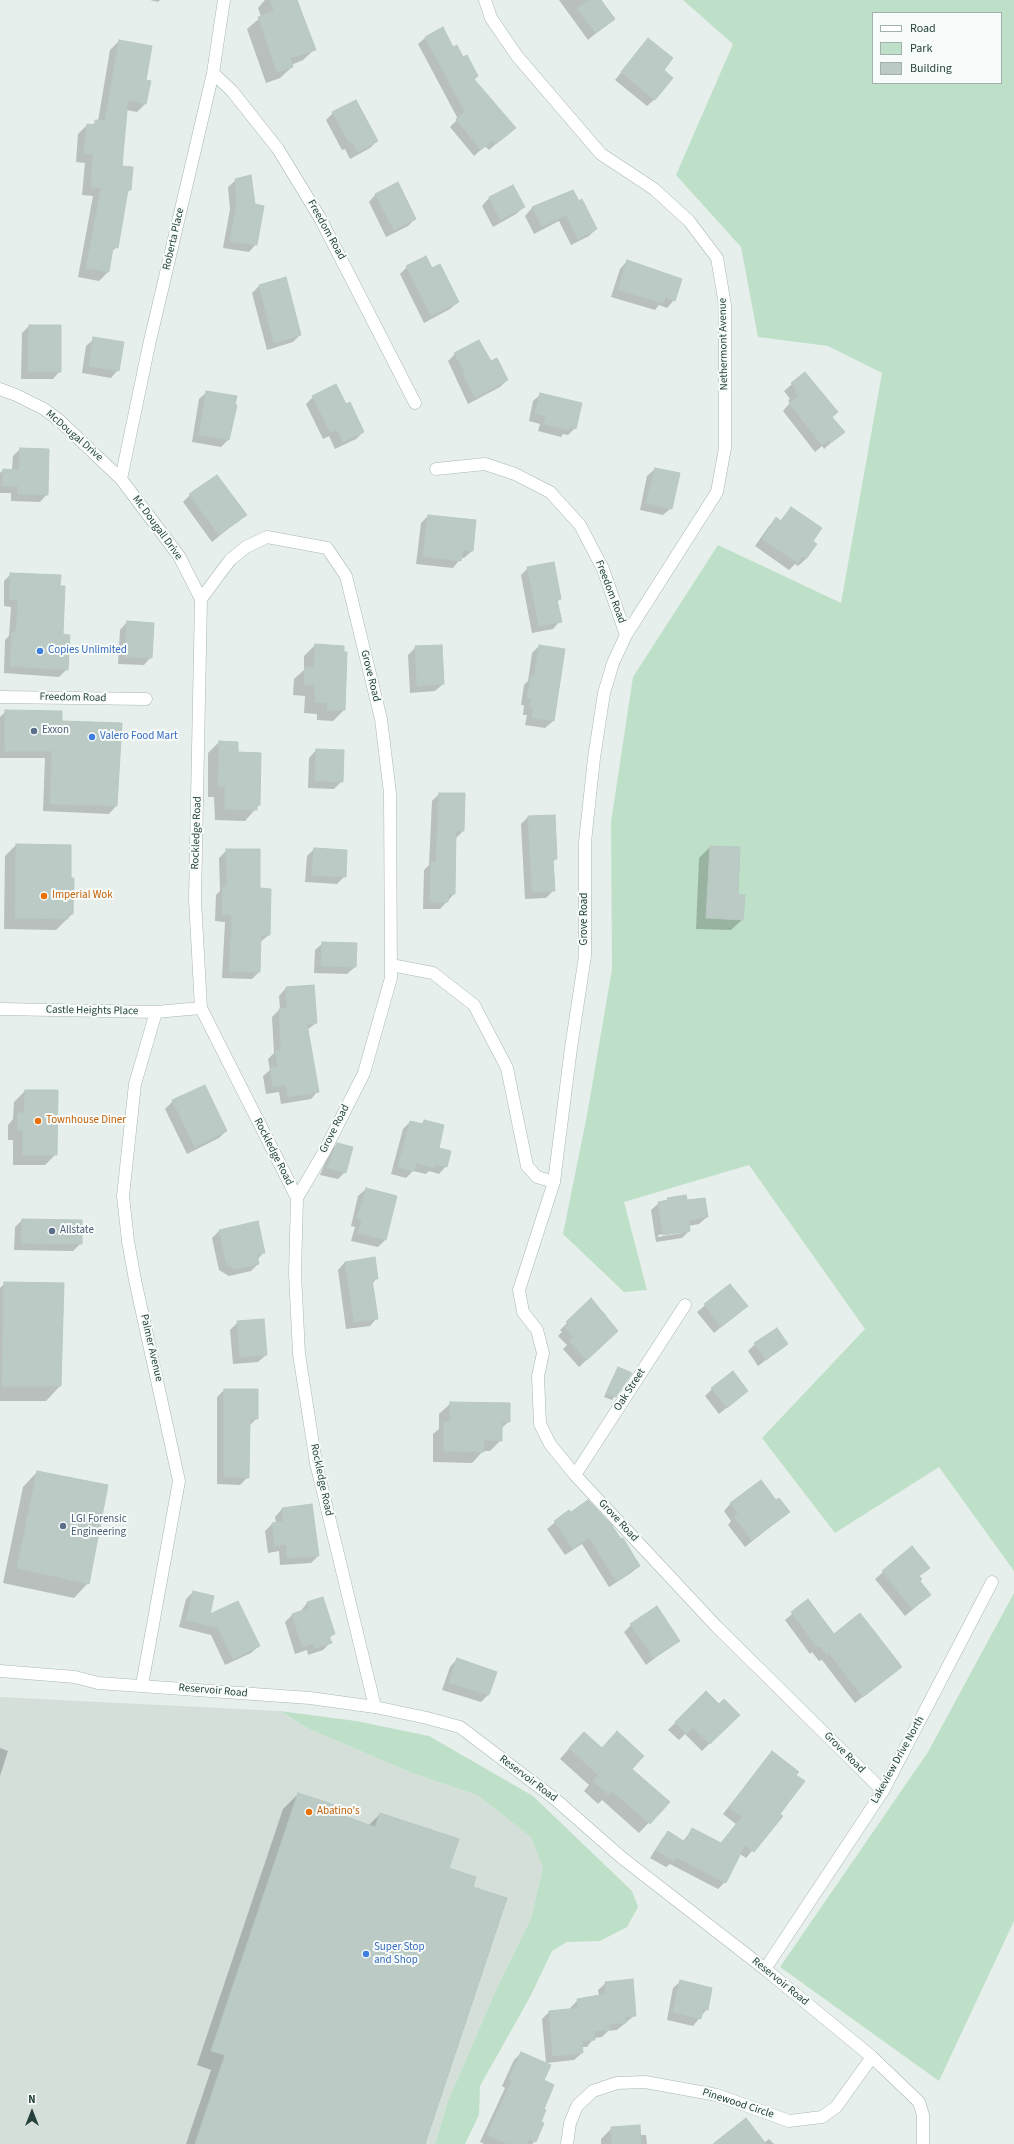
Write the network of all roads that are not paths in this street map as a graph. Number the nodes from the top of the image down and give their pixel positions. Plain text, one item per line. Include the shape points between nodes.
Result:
1 (224, 0) edge
2 (486, 0) edge
3 (213, 73) junction
4 (0, 389) edge
5 (415, 403) dead end
6 (436, 469) dead end
7 (121, 479) junction
8 (201, 599) junction
9 (626, 635) junction
10 (0, 697) edge
11 (146, 699) dead end
12 (391, 965) junction
13 (201, 1008) junction
14 (0, 1009) edge
15 (156, 1012) junction
16 (554, 1182) junction
17 (297, 1198) junction
18 (684, 1305) dead end
19 (575, 1475) junction
20 (992, 1582) dead end
21 (0, 1671) edge
22 (142, 1685) junction
23 (375, 1707) junction
24 (883, 1791) junction
25 (765, 1969) junction
26 (872, 2057) junction
27 (567, 2144) edge
28 (924, 2144) edge

1 - 3 street, Roberta Place
2 - 9 street, Nethermont Avenue via 492,18 517,56 601,154 654,189 689,221 717,258 725,305 725,448 717,492
3 - 5 street, Freedom Road via 232,91 278,149 320,218
3 - 7 street, Roberta Place via 149,345
4 - 7 street, McDougal Drive via 44,409
6 - 9 street, Freedom Road via 485,464 515,474 550,492 580,525 603,569
7 - 8 street, Mc Dougall Drive via 179,556
8 - 12 street, Grove Road via 230,560 246,547 267,537 327,548 346,576 381,719 390,793
8 - 13 street, Rockledge Road via 195,900
9 - 16 street, Grove Road via 613,662 604,692 594,758 585,842 585,956
10 - 11 street, Freedom Road
12 - 16 street via 433,973 474,1005 507,1068 527,1166 538,1176
12 - 17 street, Grove Road via 391,978 364,1073 324,1152
13 - 15 street, Castle Heights Place
13 - 17 street, Rockledge Road
14 - 15 street, Castle Heights Place
15 - 22 street, Palmer Avenue via 135,1084 123,1196 131,1257 179,1481
16 - 19 street, Grove Road via 519,1290 523,1312 537,1330 543,1353 538,1376 540,1424 550,1444
17 - 23 street, Rockledge Road via 295,1273 299,1354 316,1463
18 - 19 street, Oak Street
19 - 24 street, Grove Road via 716,1626
20 - 24 street, Lakeview Drive North
21 - 22 street, Reservoir Road via 75,1677 98,1683
22 - 23 street, Reservoir Road via 310,1698
23 - 25 street, Reservoir Road via 460,1727 555,1799 621,1857
24 - 25 street, Lakeview Drive North
25 - 26 street, Reservoir Road
26 - 27 street, Pinewood Circle via 836,2107 822,2117 790,2121 717,2095 645,2082 618,2084 593,2091 578,2106 570,2124
26 - 28 street, Reservoir Road via 919,2102 923,2115

